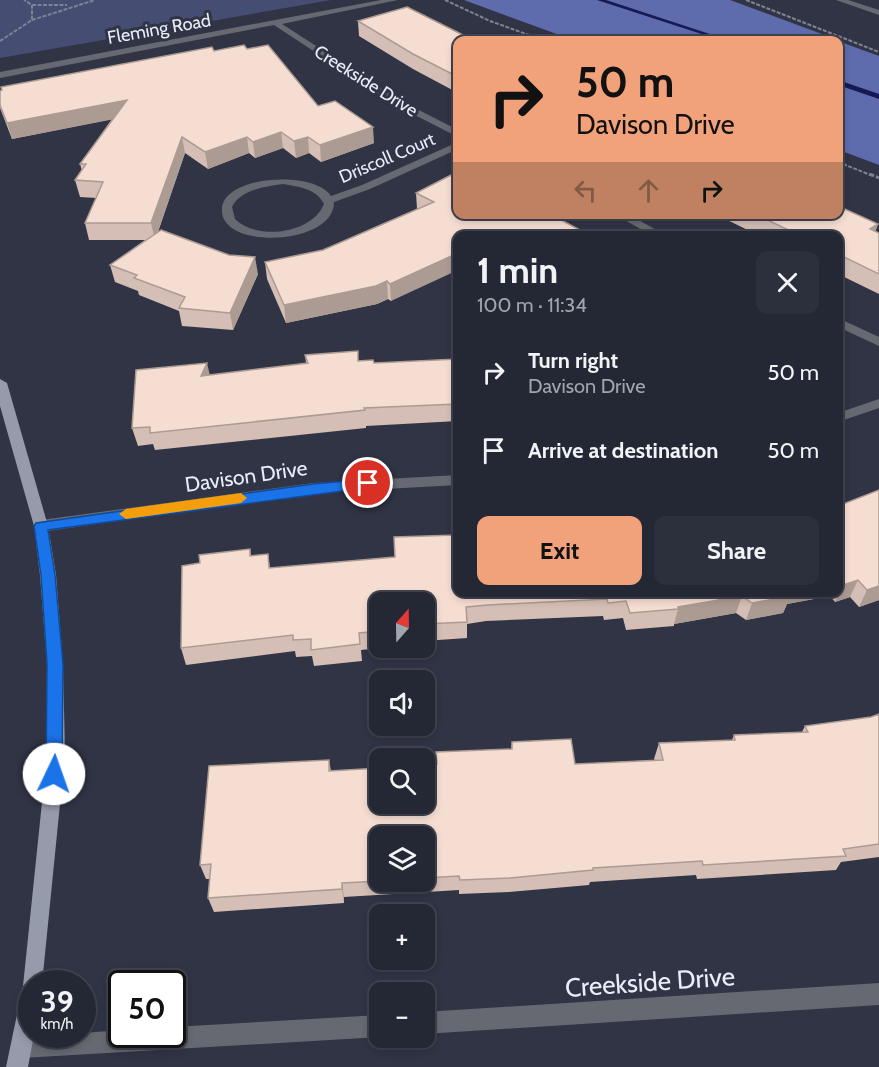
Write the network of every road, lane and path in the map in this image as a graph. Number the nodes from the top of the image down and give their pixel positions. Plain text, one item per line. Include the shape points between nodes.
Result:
1 (24, 0) edge
2 (95, 0) edge
3 (394, 0) edge
4 (445, 0) edge
5 (746, 0) edge
6 (840, 0) edge
7 (32, 5) junction
8 (75, 5) junction
9 (879, 13) edge
10 (32, 20) junction
11 (277, 24) junction
12 (532, 36) edge
13 (838, 36) edge
14 (843, 38) edge
15 (0, 41) edge
16 (879, 52) edge
17 (0, 75) edge
18 (453, 132) edge
19 (453, 148) edge
20 (843, 164) edge
21 (879, 178) edge
22 (329, 200) junction
23 (629, 219) edge
24 (652, 231) edge
25 (843, 324) edge
26 (879, 342) edge
27 (0, 383) edge
28 (879, 403) edge
29 (843, 416) edge
30 (453, 480) edge
31 (41, 526) junction
32 (33, 970) edge
33 (879, 994) edge
34 (435, 1022) edge
35 (369, 1027) edge
36 (19, 1057) edge

1 - 7 path
2 - 8 path
3 - 11 street, Fleming Road
4 - 12 path
5 - 13 path
6 - 9 street
7 - 8 path
7 - 10 path
8 - 10 path
10 - 15 path
11 - 17 street, Fleming Road
11 - 18 street, Creekside Drive via 400,104
14 - 16 path
19 - 22 street, Driscoll Court
20 - 21 path
22 - 22 street, Driscoll Court via 312,186 298,182 267,183 239,193 226,209 228,218 248,232 282,235 319,222 330,209
23 - 24 street
25 - 26 street
27 - 31 main road
28 - 29 street
30 - 31 street, Davison Drive via 313,488
31 - 32 main road via 55,664 56,754
33 - 34 street, Creekside Drive
35 - 36 street

